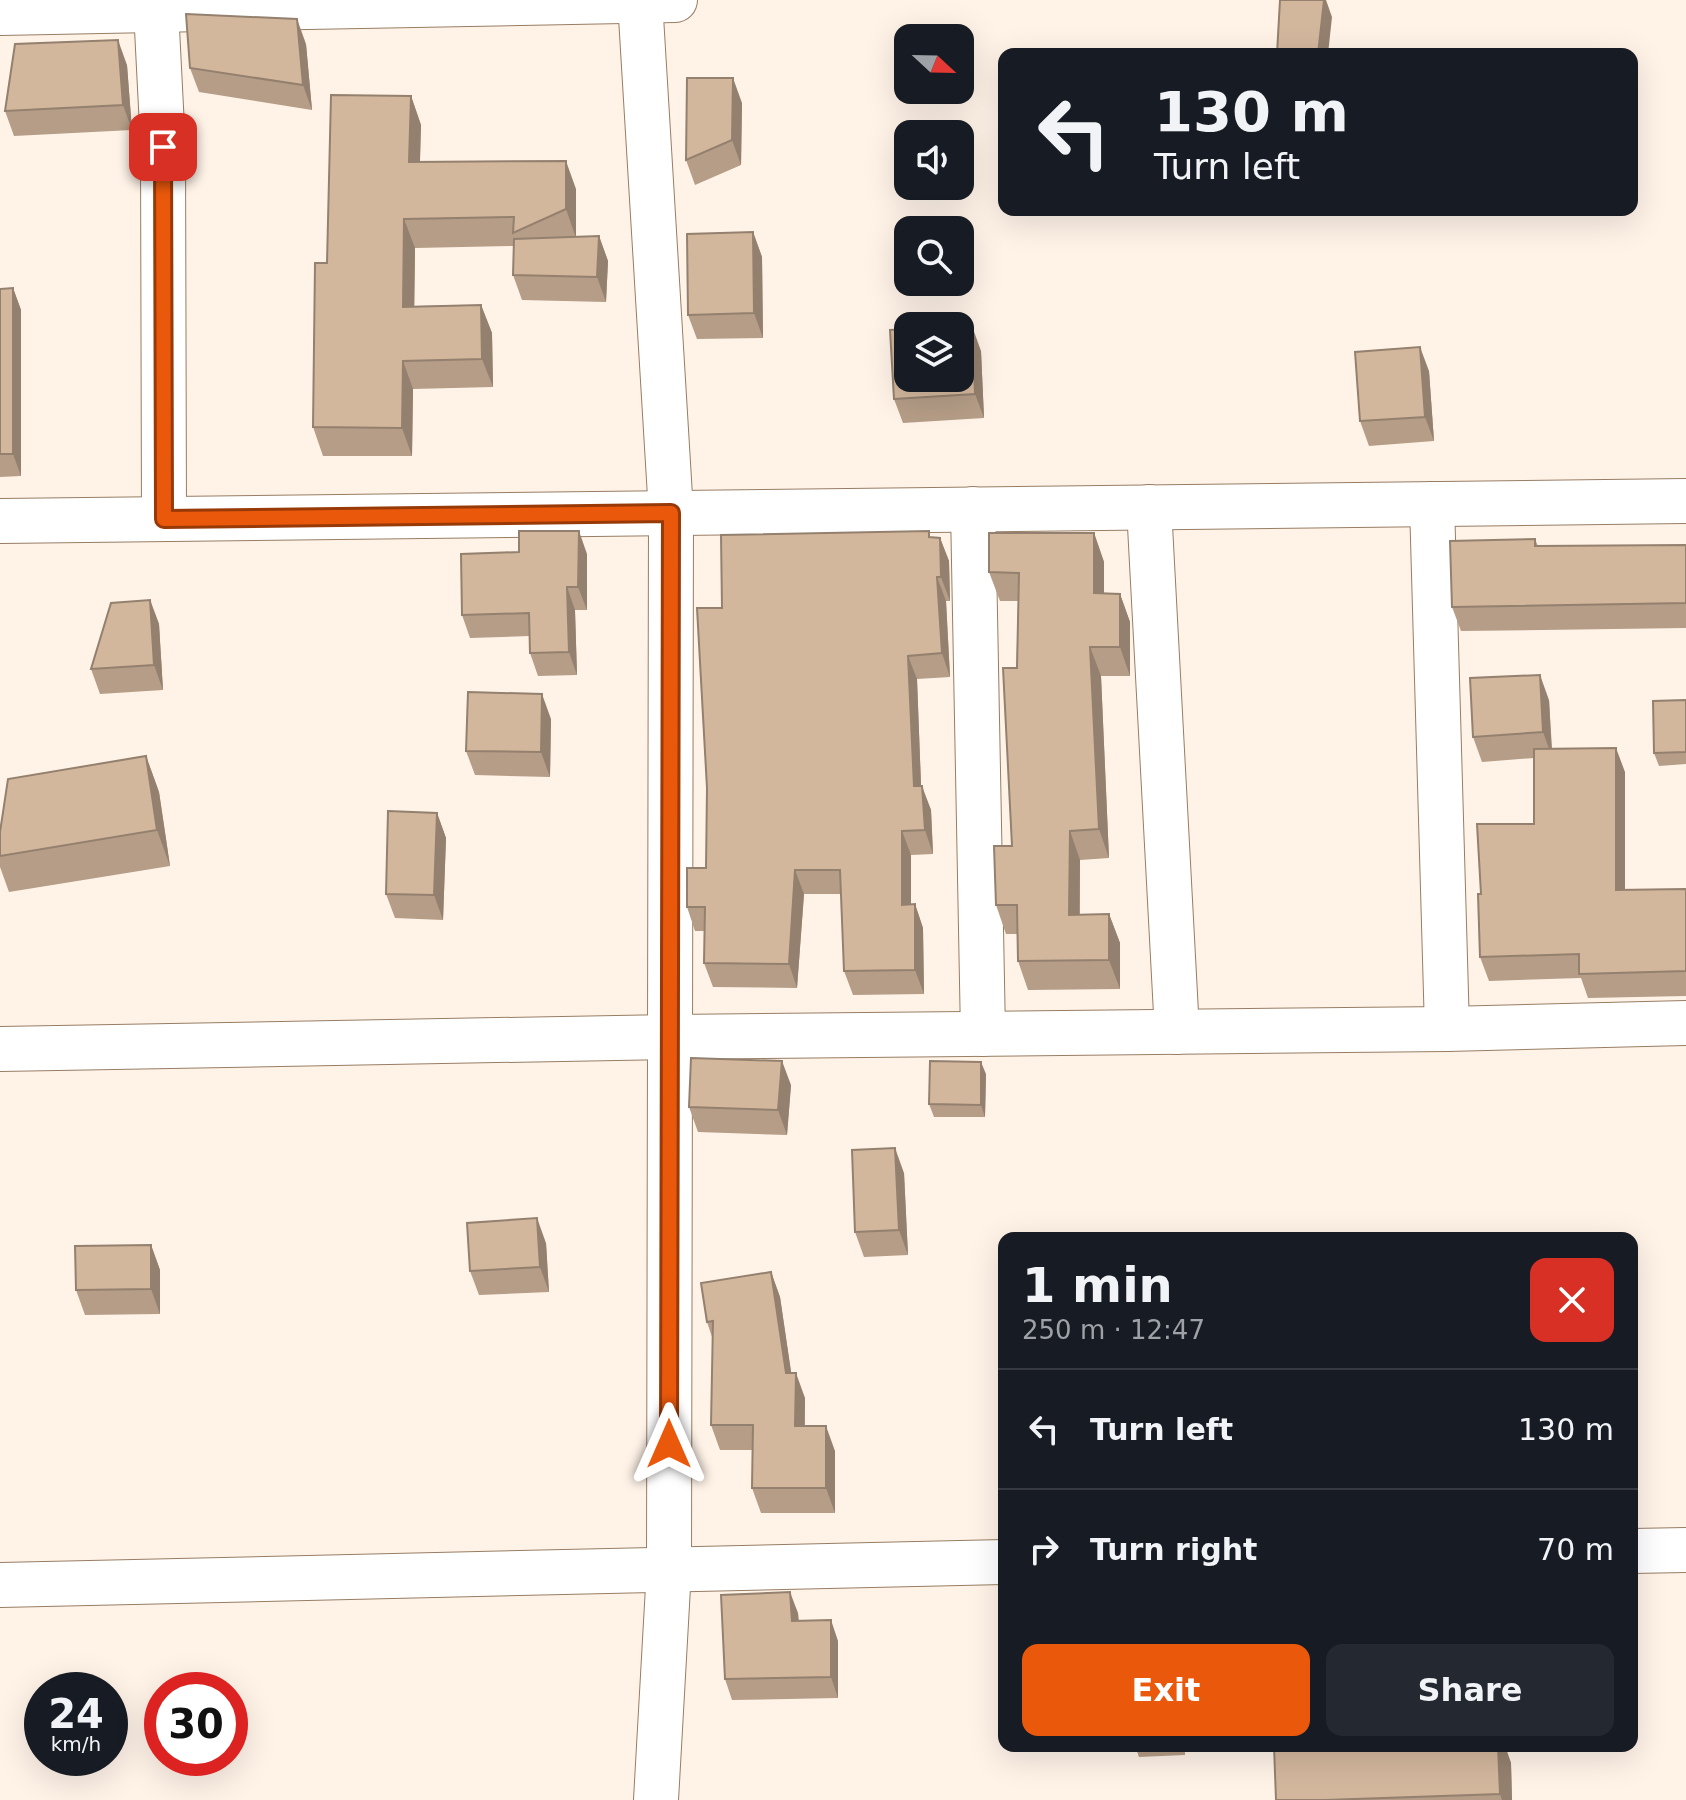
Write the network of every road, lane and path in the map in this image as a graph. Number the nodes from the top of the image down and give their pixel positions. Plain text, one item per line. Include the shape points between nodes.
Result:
1 (651, 1) edge
2 (156, 9) junction
3 (0, 13) edge
4 (1686, 501) edge
5 (1432, 504) junction
6 (1149, 507) junction
7 (973, 509) junction
8 (671, 513) junction
9 (164, 519) junction
10 (0, 521) edge
11 (1686, 1023) edge
12 (1447, 1029) junction
13 (1177, 1032) junction
14 (983, 1034) junction
15 (670, 1037) junction
16 (0, 1049) edge
17 (1686, 1550) edge
18 (1638, 1551) edge
19 (998, 1562) edge
20 (669, 1569) junction
21 (0, 1585) edge
22 (656, 1800) edge

1 - 2 street
1 - 8 street
2 - 3 street
2 - 9 street via 163,147
4 - 5 street
5 - 6 street
5 - 12 street
6 - 7 street
6 - 13 street
7 - 8 street
7 - 14 street
8 - 9 street
8 - 15 street
9 - 10 street
11 - 12 street
12 - 13 street
13 - 14 street
14 - 15 street
15 - 16 street
15 - 20 street
17 - 18 street
19 - 20 street
20 - 21 street
20 - 22 street

